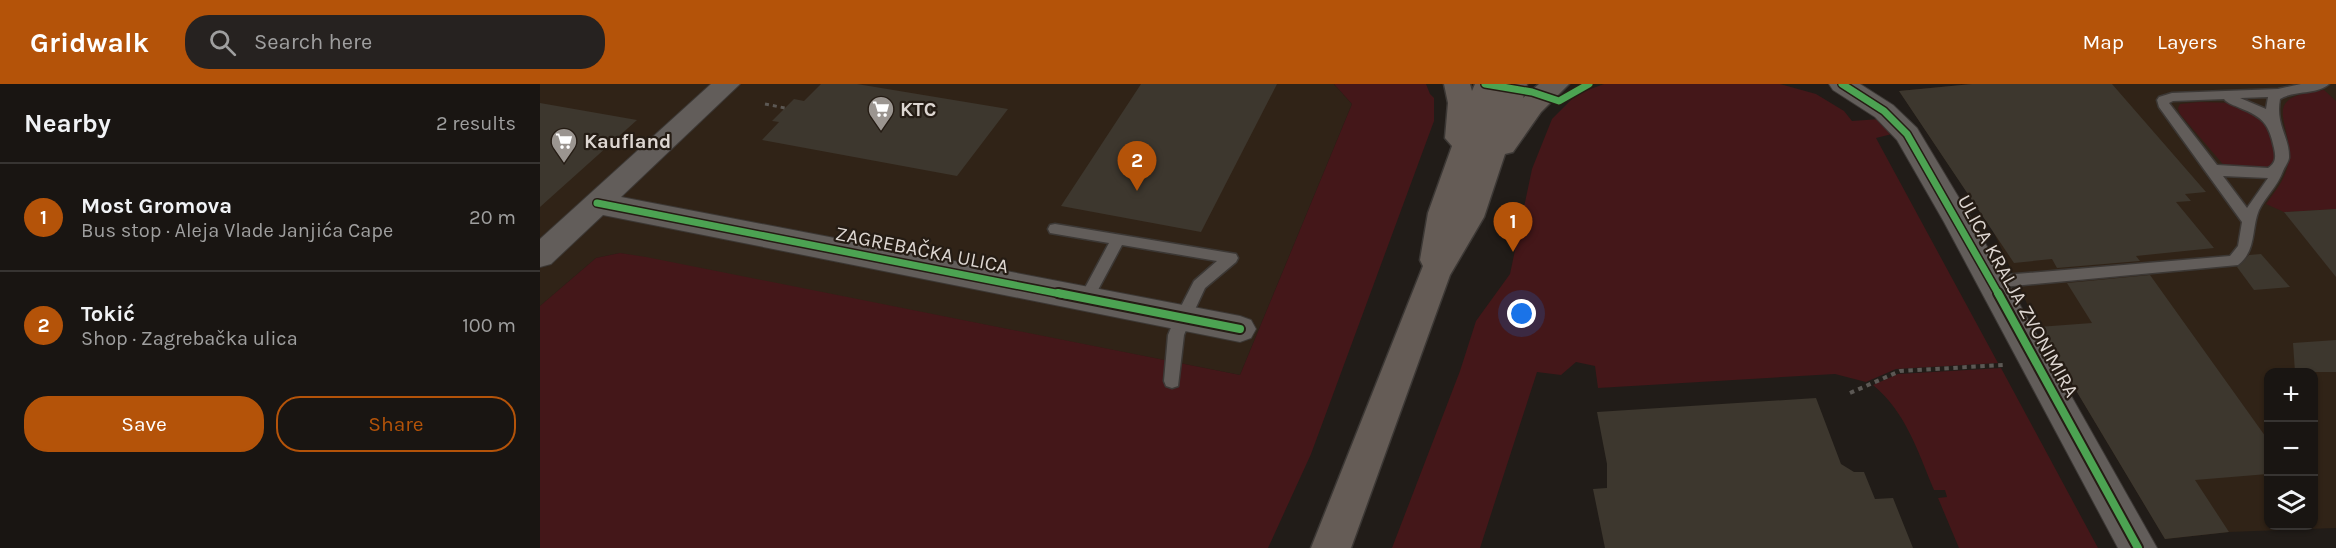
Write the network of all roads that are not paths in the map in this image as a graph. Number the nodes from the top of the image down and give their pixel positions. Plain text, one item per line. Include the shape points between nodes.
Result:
1 (727, 84) edge
2 (1457, 84) edge
3 (1488, 84) edge
4 (1514, 84) edge
5 (1556, 84) edge
6 (1842, 84) edge
7 (2323, 84) edge
8 (2281, 93) junction
9 (2216, 96) junction
10 (1886, 98) edge
11 (2272, 120) junction
12 (2206, 163) junction
13 (1486, 164) junction
14 (2277, 170) junction
15 (1456, 175) junction
16 (597, 203) junction
17 (2250, 222) junction
18 (1055, 229) dead end
19 (1118, 239) junction
20 (540, 256) edge
21 (1436, 274) junction
22 (1992, 282) junction
23 (1086, 299) junction
24 (1183, 318) junction
25 (1240, 329) dead end
26 (1172, 381) dead end
27 (1331, 548) edge
28 (2138, 548) edge

1 - 16 street
2 - 15 main road via 1462,103
3 - 15 main road
4 - 13 main road
5 - 13 main road via 1531,106
6 - 10 street, ULICA KRALJA ZVONIMIRA
7 - 8 lane
8 - 9 lane
8 - 11 lane via 2274,97
9 - 11 lane via 2252,107
9 - 12 lane via 2163,100
10 - 22 street, ULICA KRALJA ZVONIMIRA
11 - 14 lane via 2283,152
12 - 14 lane via 2221,171
12 - 17 lane
13 - 21 main road via 1469,217
14 - 17 lane via 2277,177 2251,213
15 - 21 main road via 1439,232
16 - 20 street
16 - 23 street, ZAGREBAČKA ULICA
17 - 22 lane via 2242,253 2224,263
18 - 19 lane
19 - 23 lane
19 - 24 lane via 1231,258 1199,285
21 - 27 main road
22 - 28 street, ULICA KRALJA ZVONIMIRA
23 - 24 street, ZAGREBAČKA ULICA
24 - 25 street, ZAGREBAČKA ULICA
24 - 26 lane via 1176,335

